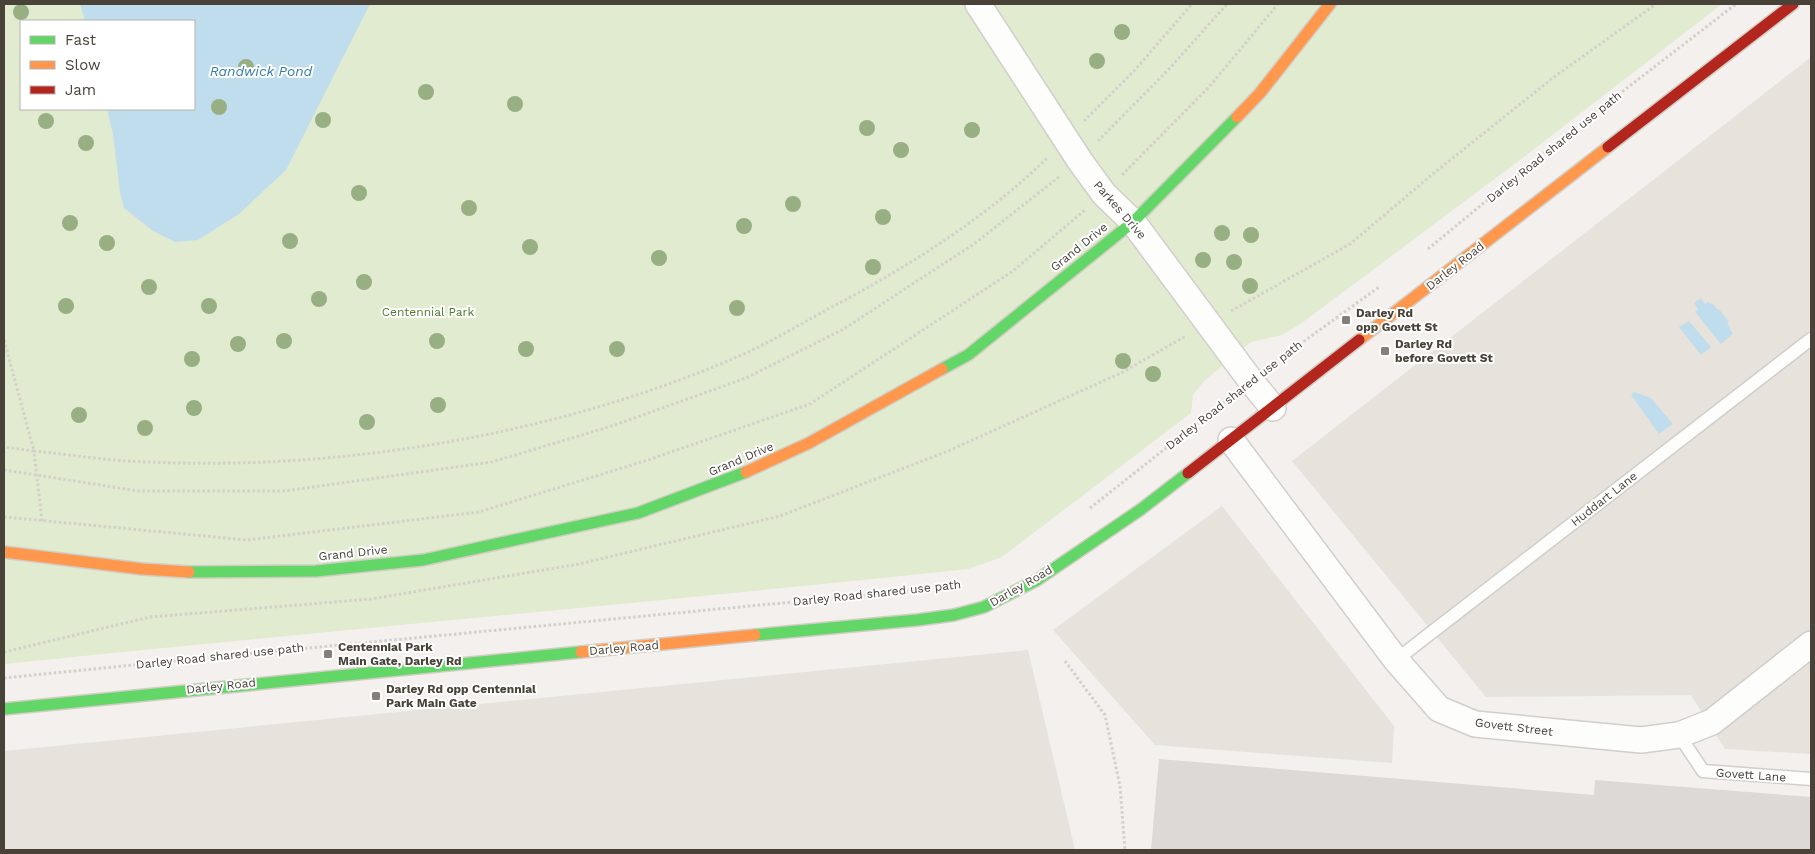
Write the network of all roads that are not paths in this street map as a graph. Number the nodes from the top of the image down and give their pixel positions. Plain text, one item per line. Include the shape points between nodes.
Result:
1 (978, 4) edge
2 (1330, 4) edge
3 (1793, 4) edge
4 (1133, 222) junction
5 (1811, 339) edge
6 (1273, 408) junction
7 (1231, 440) junction
8 (7, 556) edge
9 (1811, 644) edge
10 (1396, 660) junction
11 (4, 709) edge
12 (1679, 735) junction
13 (1811, 779) edge

1 - 4 street, Parkes Drive via 1065,140 1104,194
2 - 4 main road, Grand Drive via 1260,93
3 - 6 main road, Darley Road
4 - 6 street, Parkes Drive
4 - 8 main road, Grand Drive via 968,355 809,443 733,478 638,513 423,560 316,571 177,571
5 - 10 lane, Huddart Lane
6 - 7 main road, Darley Road
7 - 10 street, Govett Street
7 - 11 main road, Darley Road via 1140,510 1037,580 984,607 954,615
9 - 12 street, Govett Street via 1712,722
10 - 12 street, Govett Street via 1440,709 1475,724 1641,740
12 - 13 lane, Govett Lane via 1703,771

